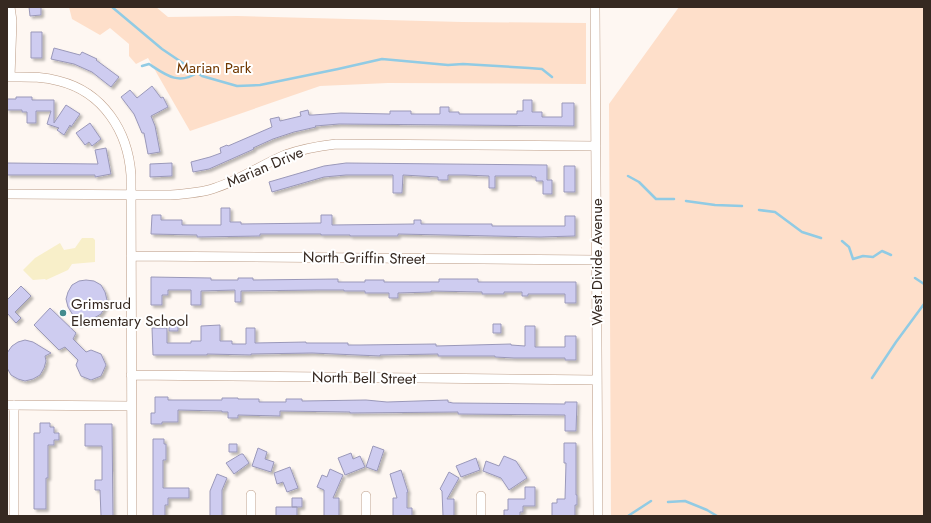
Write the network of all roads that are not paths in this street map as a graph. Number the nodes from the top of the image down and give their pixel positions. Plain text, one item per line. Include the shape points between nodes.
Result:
1 (10, 7) edge
2 (595, 7) edge
3 (9, 77) edge
4 (596, 146) junction
5 (7, 194) edge
6 (131, 195) junction
7 (131, 256) junction
8 (597, 260) junction
9 (131, 375) junction
10 (597, 380) junction
11 (11, 405) edge
12 (131, 406) junction
13 (251, 495) dead end
14 (366, 496) dead end
15 (481, 496) dead end
16 (14, 516) edge
17 (132, 516) edge
18 (251, 516) edge
19 (366, 516) edge
20 (481, 516) edge
21 (598, 516) edge

1 - 3 street via 12,21
2 - 4 street, West Divide Avenue
3 - 6 street via 35,77 60,81 84,92 101,105 114,120 125,140 130,163
4 - 6 street, Marian Drive via 351,143 322,145 286,155 228,183 203,191 170,195
4 - 8 street, West Divide Avenue
5 - 6 street, Marian Drive
6 - 7 street
7 - 8 street, North Griffin Street
7 - 9 street
8 - 10 street, West Divide Avenue
9 - 10 street, North Bell Street
9 - 12 street
10 - 21 street, West Divide Avenue
11 - 12 street
11 - 16 street
12 - 17 street
13 - 18 street
14 - 19 street
15 - 20 street

